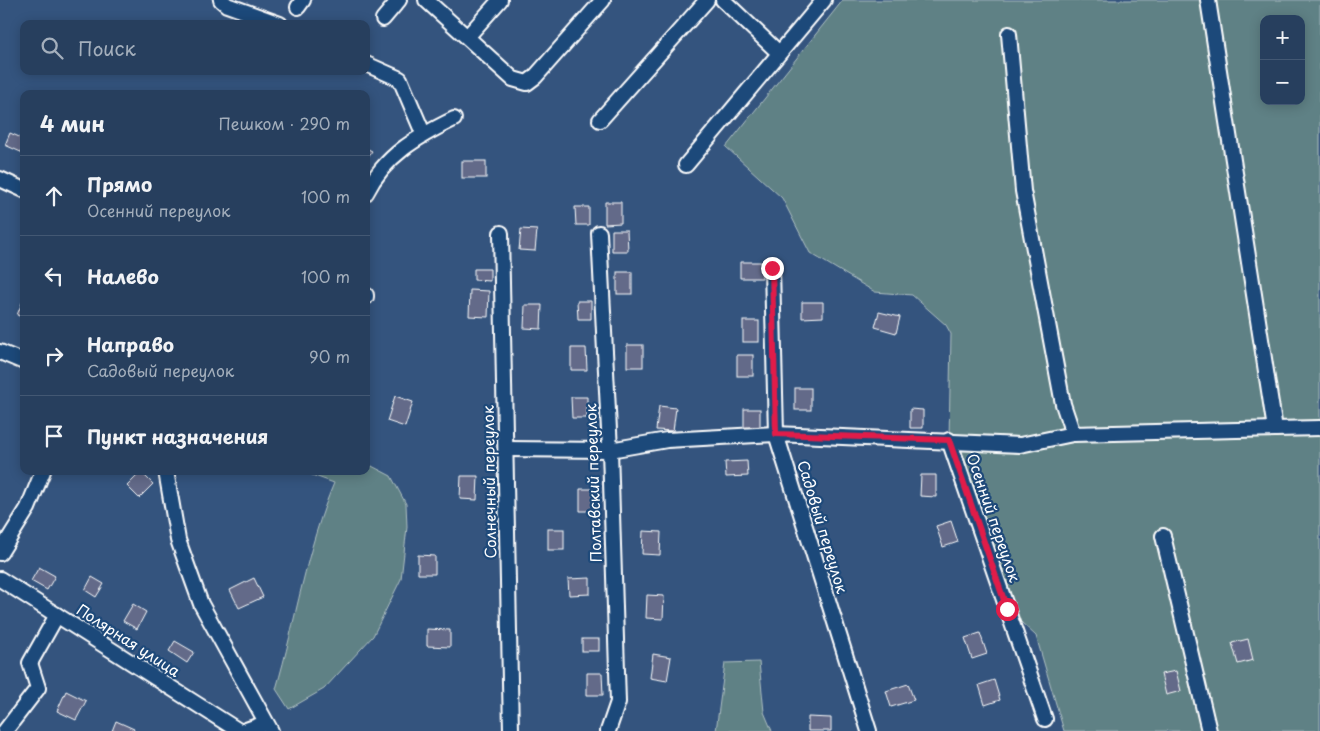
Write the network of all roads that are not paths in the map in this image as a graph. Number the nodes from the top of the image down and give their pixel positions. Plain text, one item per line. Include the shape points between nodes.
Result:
1 (221, 0) edge
2 (399, 0) edge
3 (426, 0) edge
4 (500, 0) edge
5 (603, 0) edge
6 (707, 0) edge
7 (723, 0) edge
8 (824, 0) edge
9 (1208, 0) edge
10 (383, 19) dead end
11 (269, 20) edge
12 (1010, 34) dead end
13 (468, 36) junction
14 (779, 53) junction
15 (370, 66) edge
16 (454, 119) dead end
17 (600, 120) dead end
18 (423, 133) junction
19 (686, 165) dead end
20 (0, 179) edge
21 (370, 185) edge
22 (20, 188) edge
23 (501, 233) dead end
24 (599, 233) dead end
25 (772, 268) dead end
26 (0, 352) edge
27 (20, 360) edge
28 (1320, 428) edge
29 (1275, 429) junction
30 (776, 434) junction
31 (1073, 434) junction
32 (949, 440) junction
33 (506, 449) junction
34 (610, 450) junction
35 (41, 475) edge
36 (167, 475) edge
37 (1163, 536) dead end
38 (0, 553) edge
39 (0, 578) edge
40 (57, 615) junction
41 (1045, 719) dead end
42 (269, 727) edge
43 (5, 731) edge
44 (239, 731) edge
45 (244, 731) edge
46 (511, 731) edge
47 (608, 731) edge
48 (869, 731) edge
49 (1209, 731) edge

1 - 11 street
2 - 10 street
3 - 13 street
4 - 13 street
5 - 13 street via 527,83 513,79
6 - 17 street
7 - 14 street
8 - 14 street
9 - 29 street
12 - 31 street via 1023,191 1063,404
14 - 19 street
15 - 18 street via 400,79
16 - 18 street
18 - 21 street via 375,175
20 - 22 street
23 - 33 street, Солнечный переулок
24 - 34 street, Полтавский переулок
25 - 30 street, Садовый переулок
26 - 27 street
28 - 29 street
29 - 31 street
30 - 32 street
30 - 34 street via 667,440
30 - 48 street, Садовый переулок
31 - 32 street via 1020,445
32 - 41 street, Осенний переулок
33 - 34 street
33 - 46 street, Солнечный переулок
34 - 47 street, Полтавский переулок via 618,702
35 - 38 street via 28,508
36 - 42 street via 178,540 201,604
37 - 49 street
39 - 40 street, Полярная улица
40 - 43 street via 30,663 38,688
40 - 44 street, Полярная улица
42 - 45 street

